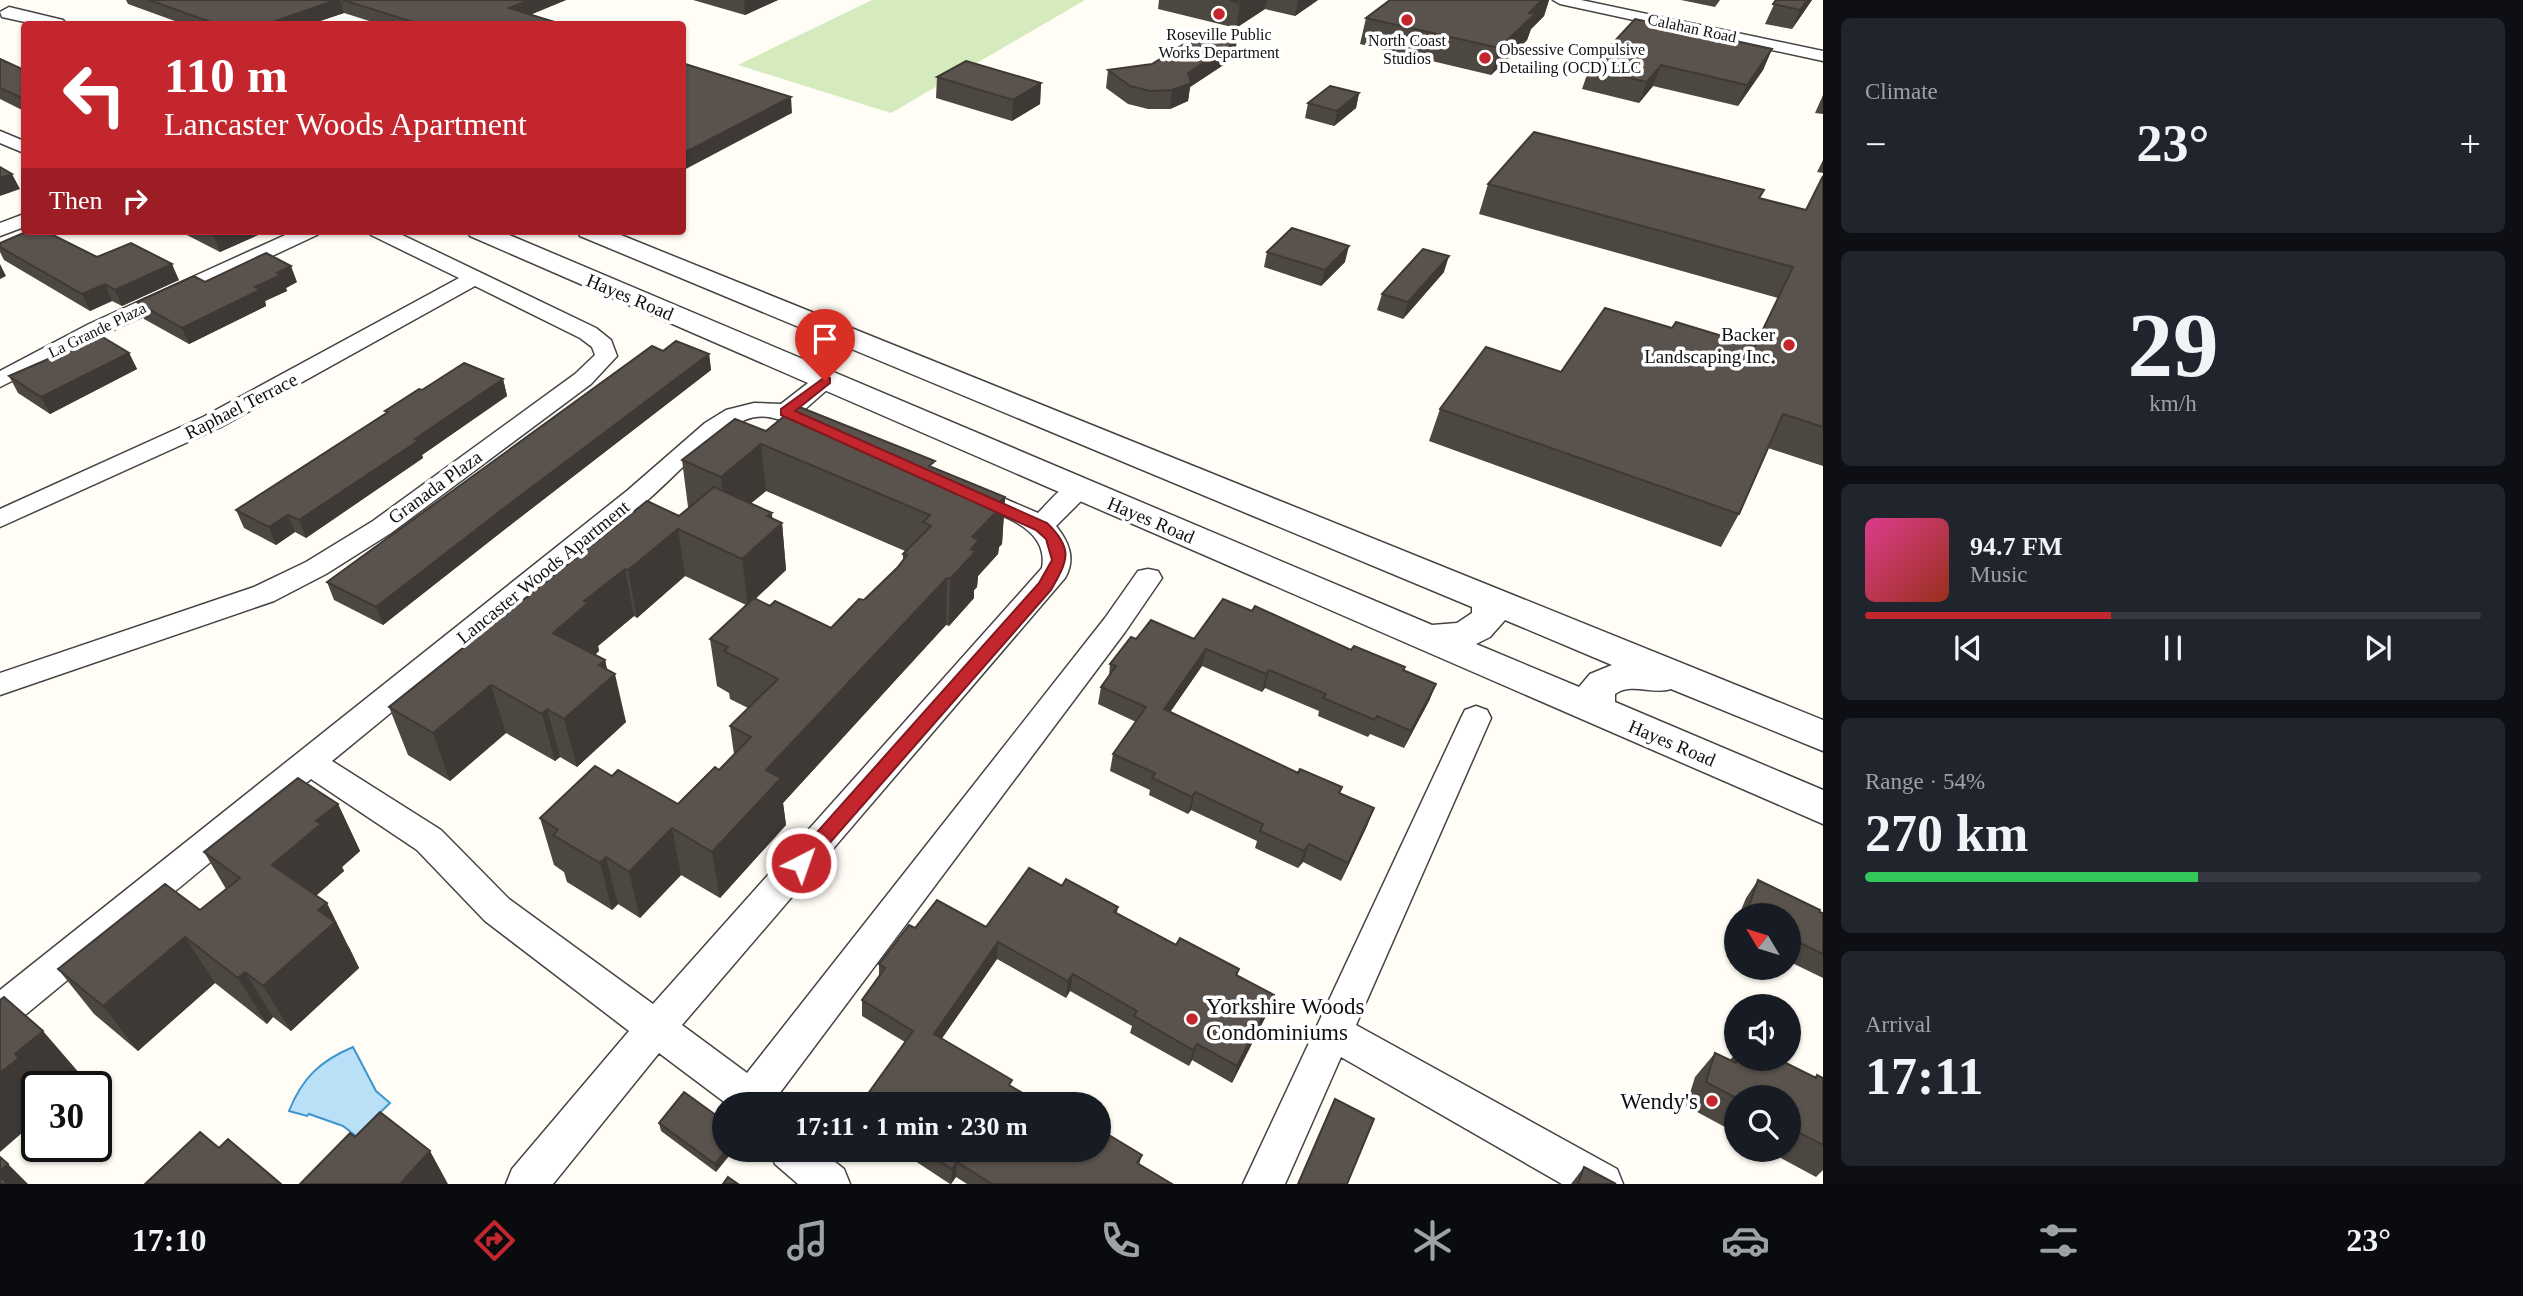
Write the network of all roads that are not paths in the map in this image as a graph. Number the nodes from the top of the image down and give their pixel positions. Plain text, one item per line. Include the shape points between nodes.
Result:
1 (1560, 0) edge
2 (5, 11) edge
3 (21, 21) edge
4 (43, 21) edge
5 (1823, 56) edge
6 (0, 136) edge
7 (21, 146) edge
8 (21, 221) edge
9 (0, 230) edge
10 (301, 235) edge
11 (386, 235) edge
12 (488, 235) edge
13 (589, 235) edge
14 (598, 235) edge
15 (524, 251) junction
16 (691, 273) junction
17 (475, 278) junction
18 (616, 291) junction
19 (0, 380) edge
20 (825, 381) junction
21 (786, 412) junction
22 (842, 436) edge
23 (943, 482) edge
24 (1078, 489) junction
25 (0, 519) edge
26 (1041, 526) junction
27 (1148, 578) dead end
28 (1490, 600) junction
29 (1425, 638) junction
30 (0, 684) edge
31 (1724, 695) junction
32 (1596, 710) junction
33 (1476, 718) dead end
34 (1823, 736) edge
35 (309, 762) junction
36 (1823, 808) edge
37 (0, 1013) edge
38 (656, 1027) junction
39 (1333, 1032) junction
40 (739, 1092) edge
41 (760, 1092) edge
42 (803, 1162) edge
43 (527, 1184) edge
44 (829, 1184) edge
45 (1264, 1184) edge
46 (1602, 1184) edge

1 - 5 street, Calahan Road
2 - 3 street
2 - 4 street
6 - 7 street
8 - 9 street
10 - 19 street, La Grande Plaza via 97,329
11 - 17 street, Granada Plaza
12 - 15 street, Hayes Road
13 - 15 street via 585,243 564,252
14 - 16 street
15 - 18 street, Hayes Road
16 - 18 street via 641,272
16 - 28 street
17 - 25 street, Raphael Terrace via 212,422
17 - 30 street, Granada Plaza via 587,333 601,342 606,356 583,379 382,527 316,568 264,594
18 - 20 street, Hayes Road
20 - 21 street
20 - 24 street, Hayes Road
21 - 22 street, Lancaster Woods Apartment
21 - 35 street, Lancaster Woods Apartment via 754,410 714,428
23 - 26 street
24 - 26 street
24 - 29 street, Hayes Road
26 - 38 street via 1052,537 1060,560 1045,586
27 - 41 street
28 - 29 street via 1490,615 1478,628 1454,637
28 - 31 street
29 - 32 street, Hayes Road
31 - 32 street via 1624,674 1596,690
31 - 34 street
32 - 36 street, Hayes Road
33 - 39 street
35 - 37 street, Lancaster Woods Apartment
35 - 38 street via 429,840 497,911
38 - 40 street
38 - 43 street
39 - 45 street
39 - 46 street
42 - 44 street

